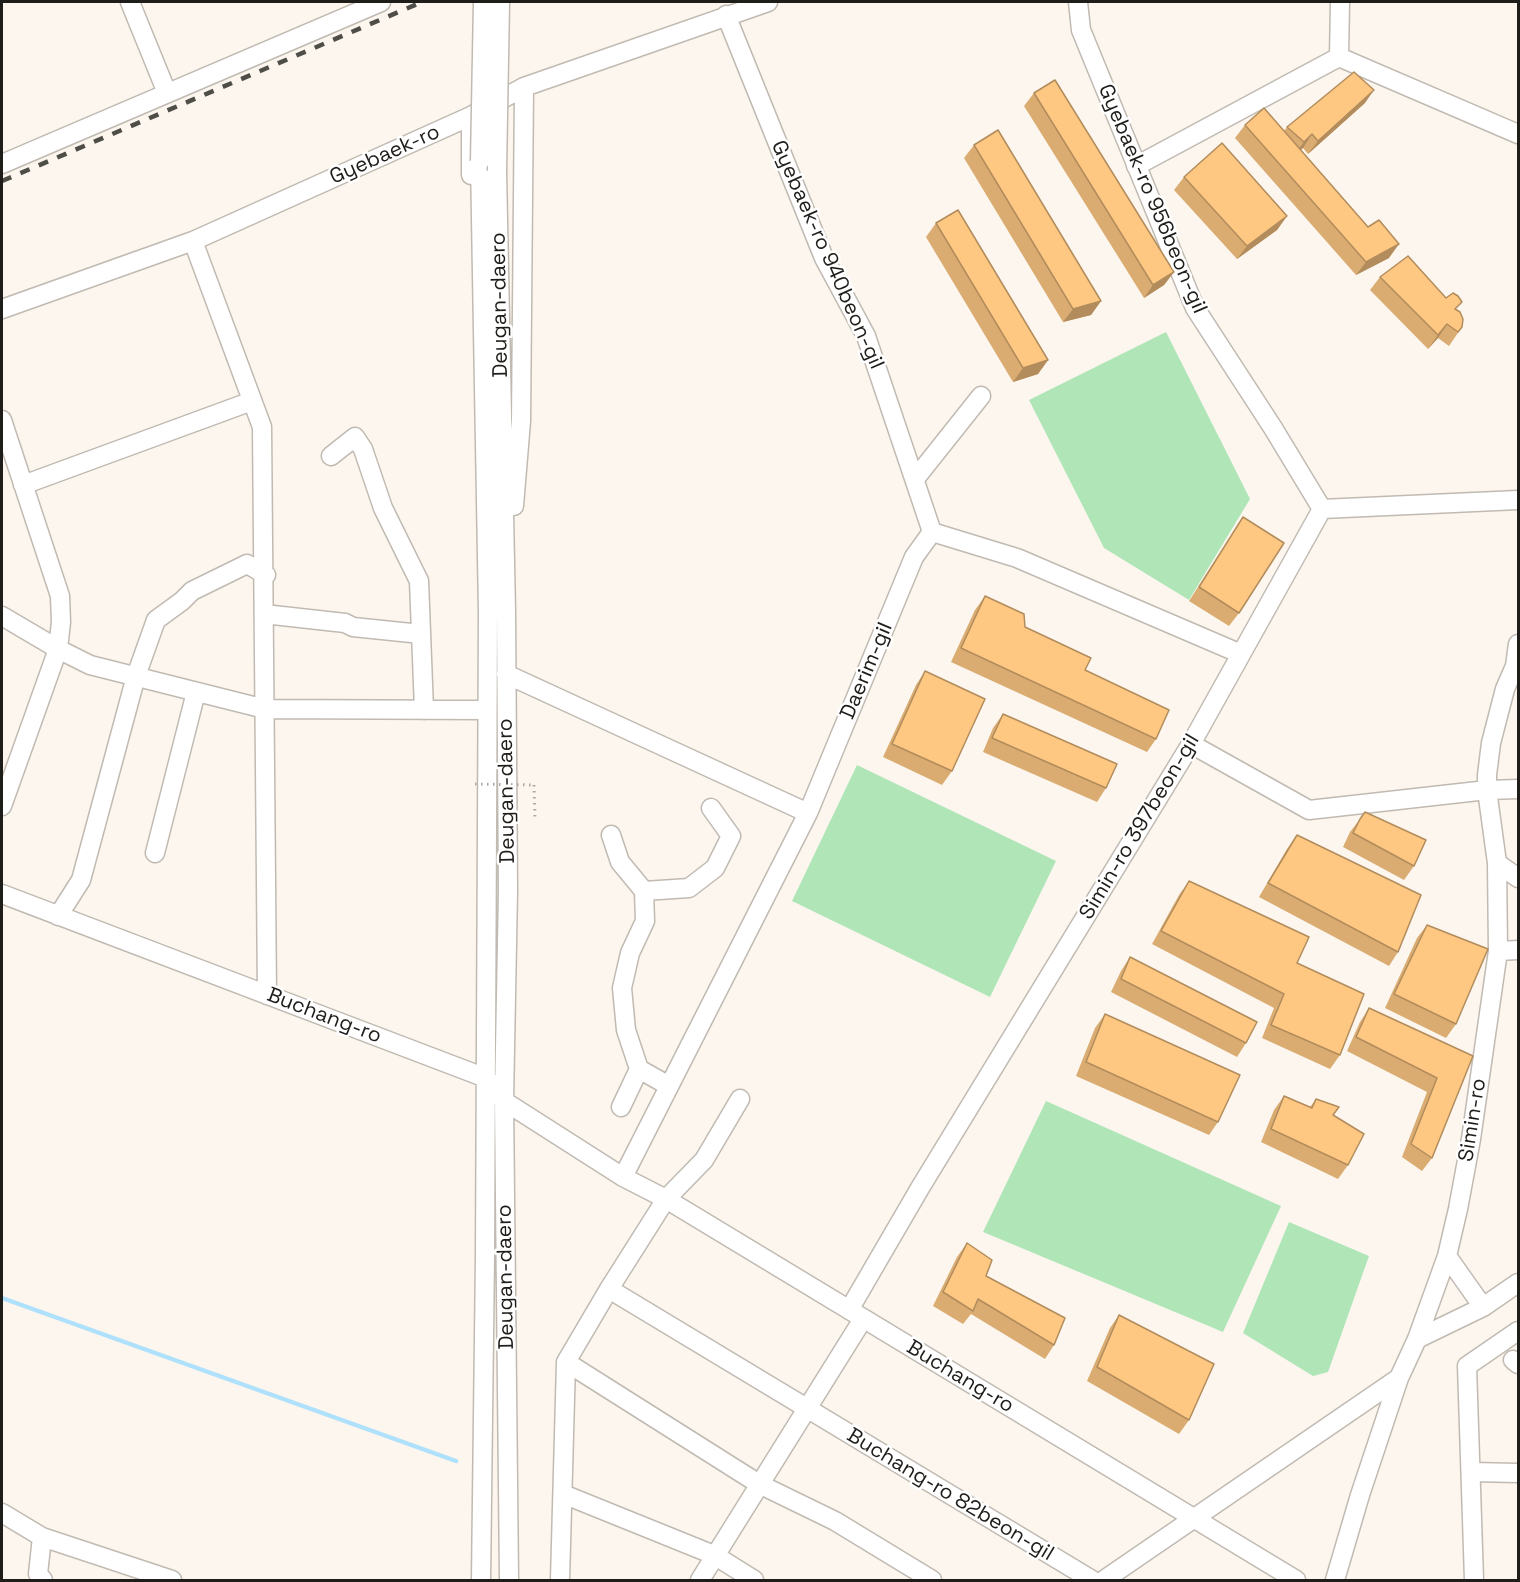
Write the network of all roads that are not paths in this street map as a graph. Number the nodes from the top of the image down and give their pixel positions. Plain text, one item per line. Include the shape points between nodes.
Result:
1 (130, 2) edge
2 (381, 2) edge
3 (483, 2) edge
4 (500, 2) edge
5 (768, 2) edge
6 (1078, 2) edge
7 (1340, 2) edge
8 (726, 15) junction
9 (1339, 57) junction
10 (524, 87) junction
11 (167, 93) junction
12 (471, 116) junction
13 (1518, 134) edge
14 (2, 164) edge
15 (1136, 166) junction
16 (193, 241) junction
17 (2, 309) edge
18 (981, 396) dead end
19 (252, 401) junction
20 (2, 420) edge
21 (331, 456) dead end
22 (915, 479) junction
23 (23, 485) junction
24 (1518, 500) edge
25 (1322, 509) junction
26 (932, 532) junction
27 (265, 574) junction
28 (497, 613) junction
29 (264, 614) junction
30 (2, 616) edge
31 (421, 634) junction
32 (1518, 644) edge
33 (58, 649) junction
34 (1241, 654) junction
35 (506, 674) junction
36 (136, 676) junction
37 (196, 692) junction
38 (265, 709) junction
39 (424, 710) junction
40 (487, 710) junction
41 (1191, 744) junction
42 (1518, 789) edge
43 (1487, 790) junction
44 (2, 806) edge
45 (711, 808) dead end
46 (808, 813) junction
47 (611, 835) dead end
48 (155, 853) dead end
49 (1497, 863) junction
50 (1518, 878) edge
51 (644, 891) junction
52 (2, 894) edge
53 (58, 916) junction
54 (1498, 951) junction
55 (1518, 951) edge
56 (267, 995) junction
57 (639, 1069) junction
58 (486, 1078) junction
59 (669, 1086) junction
60 (740, 1099) dead end
61 (504, 1101) junction
62 (621, 1107) dead end
63 (623, 1177) junction
64 (666, 1199) junction
65 (1447, 1256) junction
66 (1518, 1283) edge
67 (609, 1289) junction
68 (1483, 1307) junction
69 (856, 1315) junction
70 (1518, 1331) edge
71 (1417, 1339) junction
72 (566, 1362) junction
73 (1399, 1378) junction
74 (806, 1409) junction
75 (1472, 1473) junction
76 (1518, 1473) edge
77 (759, 1484) junction
78 (563, 1494) junction
79 (2, 1513) edge
80 (1195, 1519) junction
81 (42, 1537) junction
82 (714, 1556) junction
83 (43, 1581) edge
84 (172, 1581) edge
85 (481, 1581) edge
86 (509, 1581) edge
87 (560, 1581) edge
88 (700, 1581) edge
89 (754, 1581) edge
90 (932, 1581) edge
91 (1092, 1581) edge
92 (1104, 1581) edge
93 (1296, 1581) edge
94 (1335, 1581) edge
95 (1474, 1581) edge

1 - 11 street
2 - 11 street
3 - 28 street, Deugan-daero, bridge via 480,161
4 - 28 street, Deugan-daero, bridge
5 - 8 street, Gyebaek-ro
6 - 15 street, Gyebaek-ro 956beon-gil via 1081,30
7 - 9 street
8 - 10 street, Gyebaek-ro
8 - 22 street, Gyebaek-ro 940beon-gil via 824,258 866,336
9 - 13 street
9 - 15 street
10 - 12 street, Gyebaek-ro
10 - 28 street via 521,421
11 - 14 street
12 - 16 street, Gyebaek-ro
12 - 28 street via 474,428
15 - 25 street, Gyebaek-ro 956beon-gil via 1195,308
16 - 17 street, Gyebaek-ro
16 - 19 street
18 - 22 street
19 - 23 street
19 - 27 street via 262,427
20 - 23 street
21 - 31 street via 355,437 363,449 383,508 419,581
22 - 26 street, Gyebaek-ro 940beon-gil
23 - 33 street via 60,596
24 - 25 street
25 - 34 street, Simin-ro 397beon-gil
26 - 34 street via 1017,558
26 - 46 street, Daerim-gil via 914,556
27 - 29 street
27 - 36 street via 247,564 192,591 156,620
28 - 35 street, Deugan-daero
28 - 40 street, Deugan-daero
29 - 31 street
29 - 38 street
30 - 33 street
31 - 39 street
32 - 43 street, Simin-ro via 1491,743
33 - 36 street via 90,665
33 - 44 street
34 - 41 street, Simin-ro 397beon-gil
35 - 46 street
35 - 61 street, Deugan-daero via 508,891
36 - 37 street
36 - 53 street via 81,880
37 - 38 street
37 - 48 street
38 - 39 street
38 - 56 street
39 - 40 street
40 - 58 street, Deugan-daero
41 - 43 street via 1309,810
41 - 69 street, Simin-ro 397beon-gil via 920,1188
42 - 43 street
43 - 49 street, Simin-ro
45 - 51 street via 731,836 715,868 689,888
46 - 59 street
47 - 51 street via 620,862
49 - 50 street
49 - 54 street, Simin-ro
51 - 57 street via 645,921 630,953 622,988 626,1030
52 - 53 street, Buchang-ro
53 - 56 street, Buchang-ro
54 - 55 street
54 - 65 street, Simin-ro via 1471,1139
56 - 58 street, Buchang-ro
57 - 59 street
57 - 62 street
58 - 61 street, Buchang-ro
58 - 85 street, Deugan-daero
59 - 63 street
60 - 64 street via 704,1160
61 - 63 street, Buchang-ro
61 - 86 street, Deugan-daero
63 - 64 street, Buchang-ro
64 - 67 street
64 - 69 street, Buchang-ro
65 - 68 street
65 - 71 street, Simin-ro
66 - 68 street
67 - 72 street
67 - 74 street, Buchang-ro 82beon-gil
68 - 71 street
69 - 74 street
69 - 80 street, Buchang-ro
70 - 75 street via 1467,1366
71 - 73 street, Simin-ro
72 - 77 street
72 - 78 street
73 - 80 street
73 - 94 street, Simin-ro
74 - 77 street
74 - 91 street, Buchang-ro 82beon-gil
75 - 76 street
75 - 95 street
77 - 82 street
77 - 90 street via 836,1521
78 - 82 street
78 - 87 street
79 - 81 street
80 - 92 street
80 - 93 street, Buchang-ro
81 - 83 street via 38,1574
81 - 84 street
82 - 88 street
82 - 89 street

